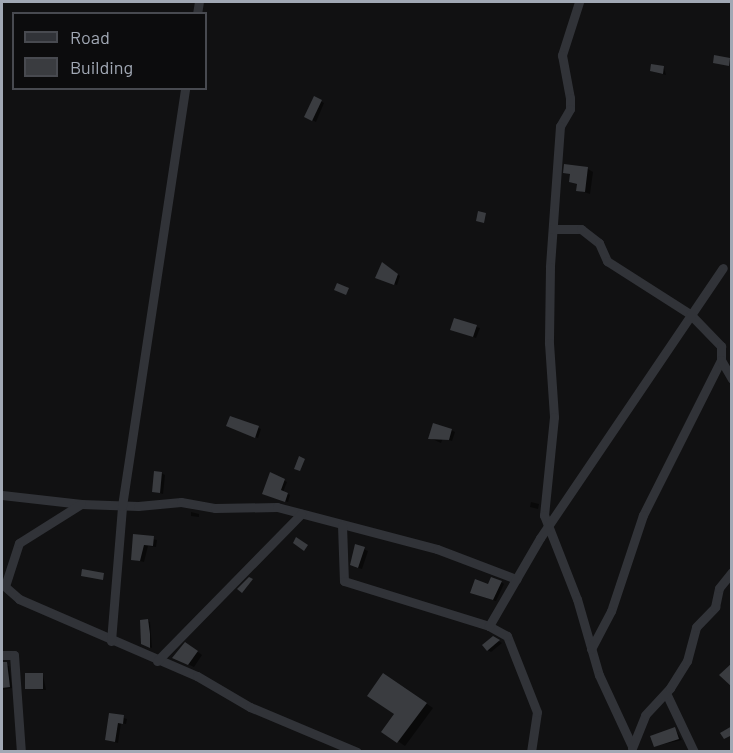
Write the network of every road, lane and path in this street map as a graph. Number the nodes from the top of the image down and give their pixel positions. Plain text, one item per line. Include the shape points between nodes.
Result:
1 (579, 2) edge
2 (185, 90) edge
3 (553, 229) junction
4 (723, 268) dead end
5 (690, 314) junction
6 (721, 360) junction
7 (732, 379) edge
8 (2, 495) edge
9 (81, 504) junction
10 (122, 506) junction
11 (302, 514) junction
12 (342, 525) junction
13 (546, 529) junction
14 (732, 572) edge
15 (516, 579) junction
16 (3, 585) edge
17 (489, 626) junction
18 (111, 641) junction
19 (591, 649) junction
20 (2, 655) edge
21 (157, 661) junction
22 (666, 693) junction
23 (632, 749) edge
24 (21, 752) edge
25 (357, 752) edge
26 (531, 752) edge
27 (694, 752) edge

1 - 3 street via 562,55 570,110 560,126
2 - 10 street
3 - 5 street via 581,229 598,243 607,261
3 - 13 street via 549,343 554,417
4 - 5 street
5 - 6 street via 713,334 721,346
5 - 13 street
6 - 7 street
6 - 19 street via 643,515 611,611
8 - 9 street
9 - 10 street
9 - 16 street via 19,543
10 - 11 street via 181,502 215,508 258,506
10 - 18 street
11 - 12 street
11 - 21 street
12 - 15 street via 437,549
12 - 17 street via 344,581
13 - 15 street
13 - 19 street via 577,599
14 - 22 street via 719,588 715,607 696,627 687,661
15 - 17 street
16 - 18 street via 19,599
17 - 26 street via 507,636 537,711
18 - 21 street
19 - 23 street
20 - 24 street via 14,655
21 - 25 street via 197,676 250,707
22 - 23 street via 645,715
22 - 27 street

